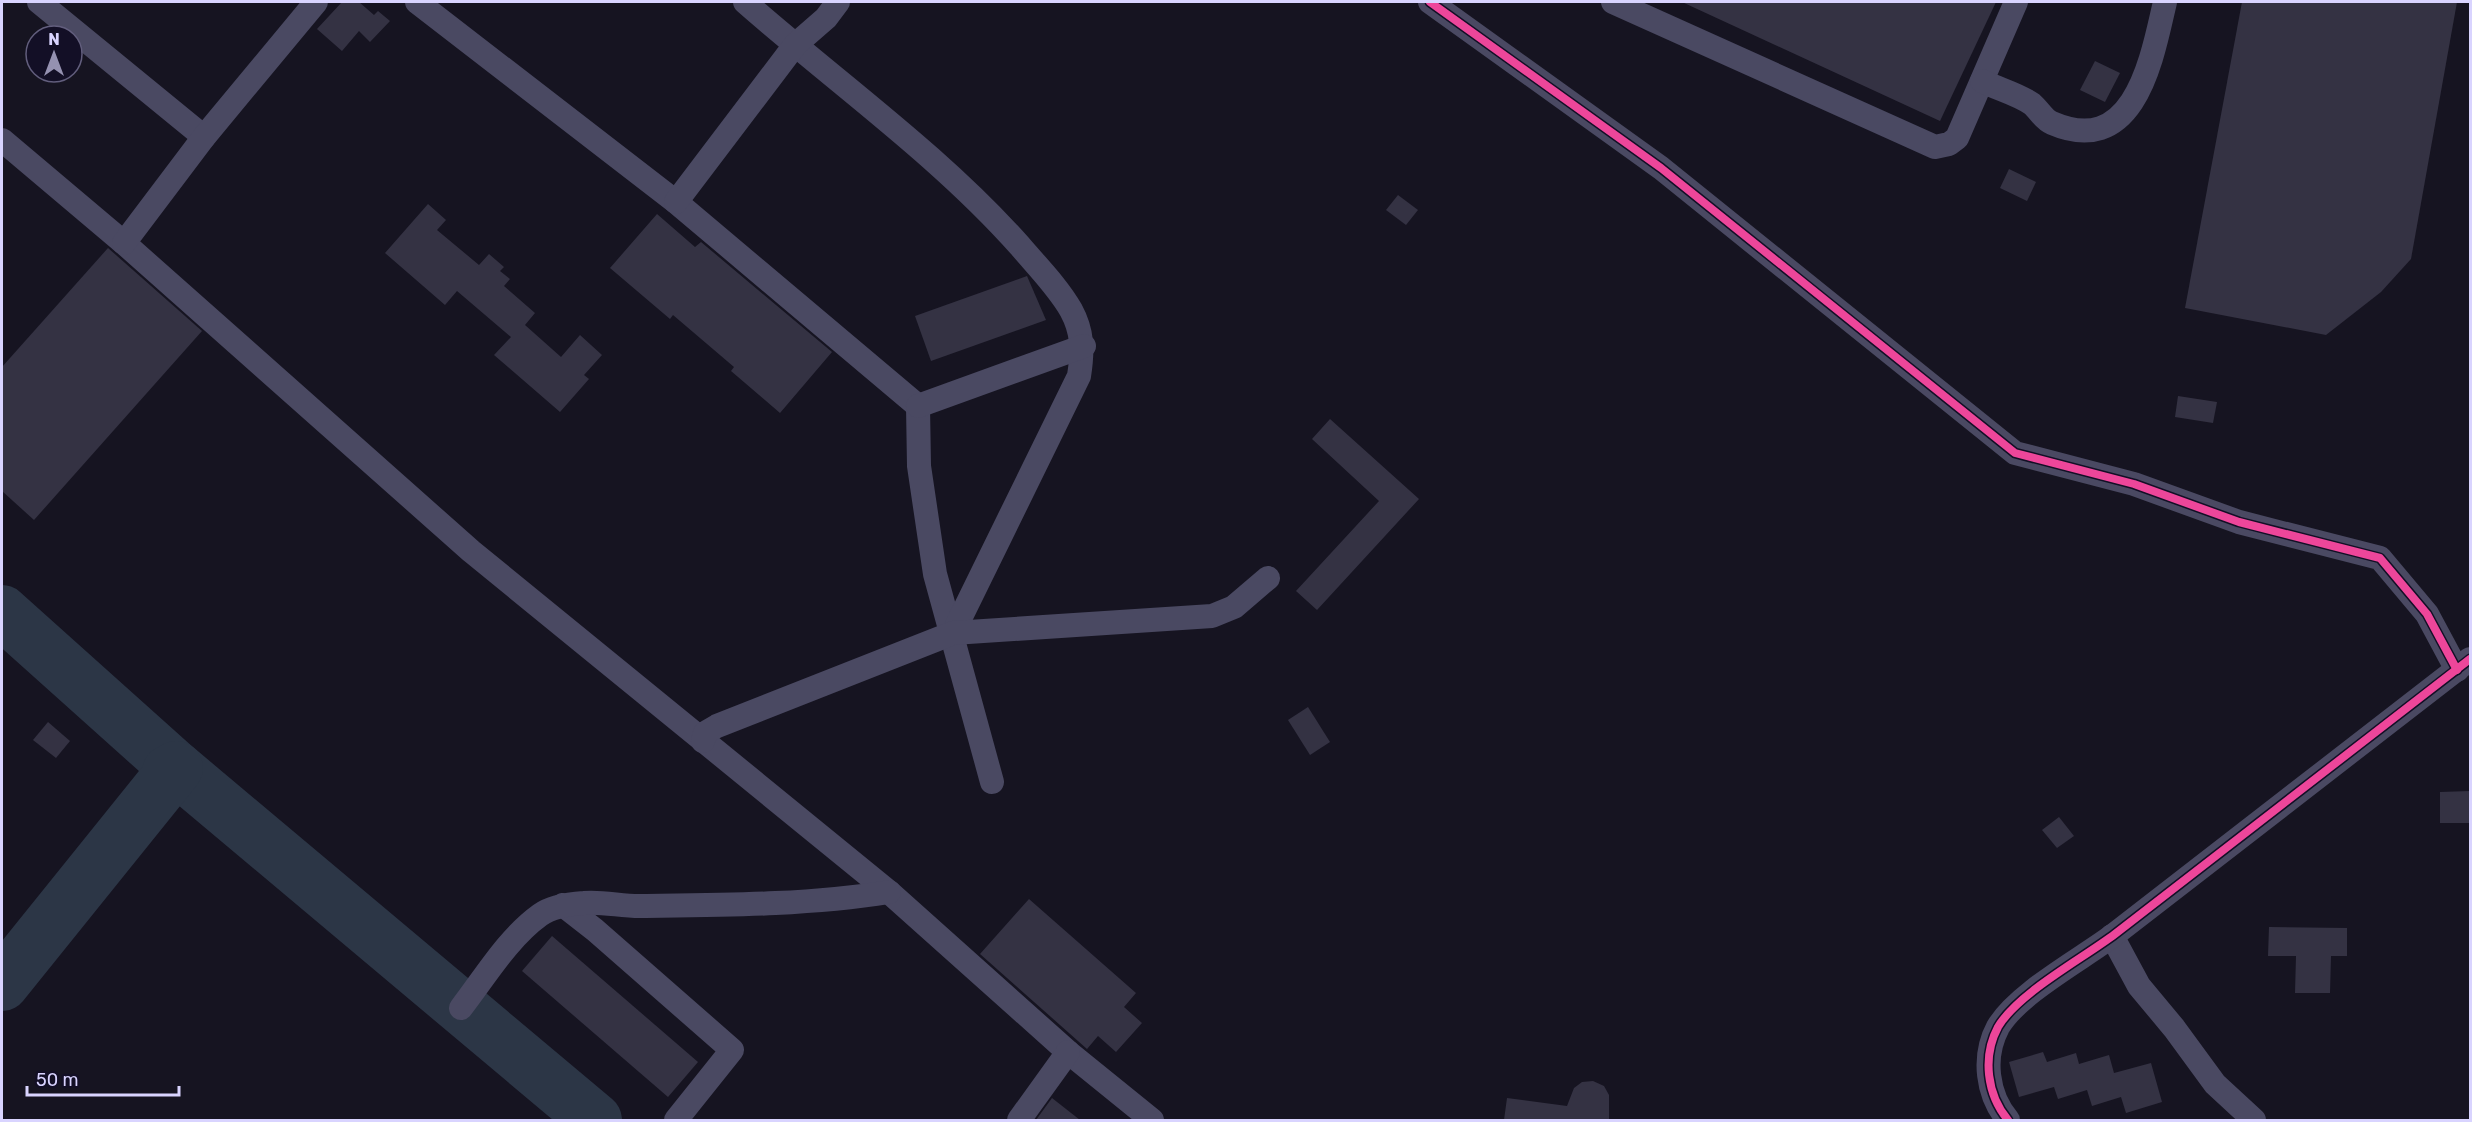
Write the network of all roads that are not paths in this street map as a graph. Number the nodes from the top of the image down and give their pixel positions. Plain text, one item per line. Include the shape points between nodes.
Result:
1 (39, 2) edge
2 (316, 2) edge
3 (417, 2) edge
4 (746, 2) edge
5 (838, 2) edge
6 (1430, 2) edge
7 (1613, 2) edge
8 (2016, 2) edge
9 (2166, 2) edge
10 (795, 45) junction
11 (1982, 81) junction
12 (204, 137) junction
13 (2, 140) edge
14 (676, 201) junction
15 (124, 243) junction
16 (1084, 346) junction
17 (918, 406) junction
18 (1268, 578) dead end
19 (953, 633) junction
20 (2464, 665) edge
21 (703, 741) junction
22 (992, 782) dead end
23 (889, 892) junction
24 (563, 905) junction
25 (2112, 936) junction
26 (461, 1008) dead end
27 (1068, 1052) junction
28 (676, 1120) edge
29 (1019, 1120) edge
30 (1152, 1120) edge
31 (2008, 1120) edge
32 (2254, 1120) edge

1 - 12 street
2 - 12 street
3 - 14 street
4 - 10 street
5 - 10 street
6 - 20 street via 1661,168 2015,453 2134,484 2239,522 2380,558
7 - 11 street via 1935,147 1957,138
8 - 11 street
9 - 11 street via 2152,59 2132,106 2104,128 2085,131 2050,123 2032,104
10 - 14 street
10 - 16 street via 956,178 1071,309
12 - 15 street
13 - 15 street
14 - 17 street
15 - 21 street via 471,551
16 - 17 street
16 - 19 street via 1079,376
17 - 19 street via 919,466 935,574
18 - 19 street via 1234,607 1212,616
19 - 21 street via 717,726 705,733
19 - 22 street
20 - 25 street
21 - 23 street
23 - 24 street via 767,902
23 - 27 street
24 - 26 street via 542,914 516,937
24 - 28 street via 732,1050
25 - 31 street via 2018,1004 1998,1027 1991,1048 1989,1084 1997,1108
25 - 32 street via 2139,986 2215,1084
27 - 29 street
27 - 30 street

